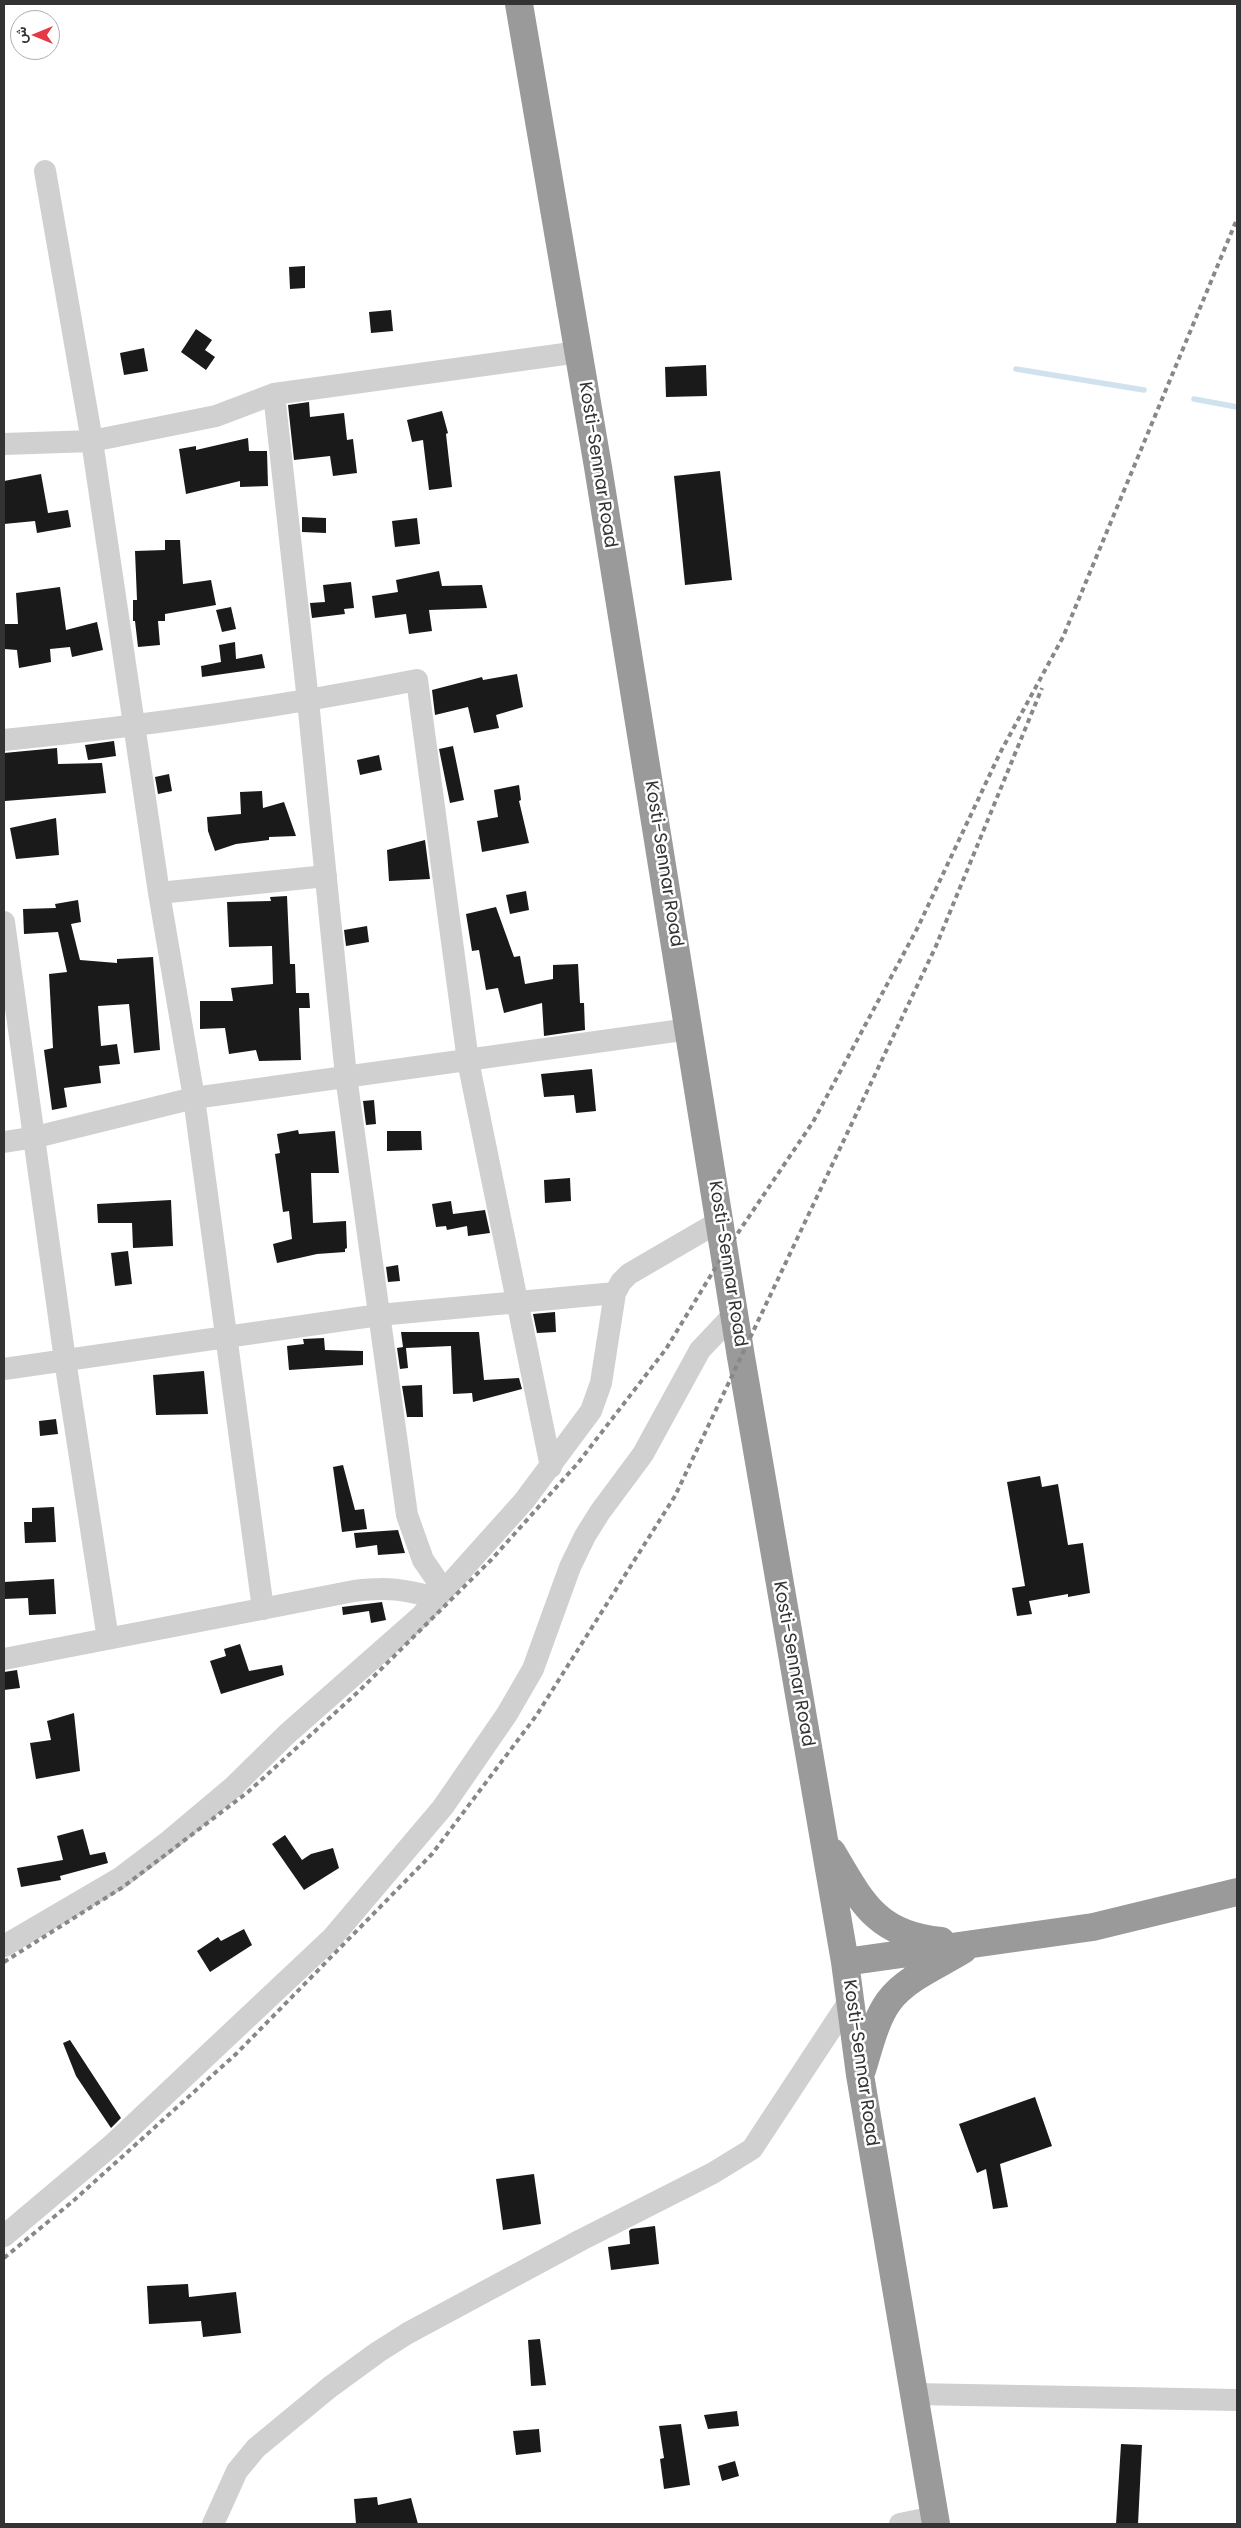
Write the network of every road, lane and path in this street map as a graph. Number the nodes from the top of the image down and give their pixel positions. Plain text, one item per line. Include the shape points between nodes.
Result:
1 (519, 4) edge
2 (45, 171) dead end
3 (579, 352) junction
4 (274, 394) junction
5 (92, 440) junction
6 (4, 444) edge
7 (308, 702) junction
8 (133, 727) junction
9 (4, 740) edge
10 (326, 876) junction
11 (159, 893) junction
12 (4, 922) edge
13 (689, 1029) junction
14 (468, 1061) junction
15 (346, 1076) junction
16 (194, 1098) junction
17 (36, 1137) junction
18 (4, 1142) edge
19 (720, 1221) junction
20 (615, 1293) junction
21 (517, 1304) junction
22 (735, 1313) junction
23 (379, 1314) junction
24 (225, 1337) junction
25 (66, 1360) junction
26 (4, 1369) edge
27 (551, 1467) junction
28 (440, 1593) junction
29 (263, 1609) junction
30 (108, 1639) junction
31 (4, 1659) edge
32 (823, 1837) junction
33 (1237, 1892) edge
34 (5, 1939) edge
35 (972, 1944) junction
36 (845, 1962) junction
37 (850, 2000) junction
38 (860, 2075) junction
39 (4, 2236) edge
40 (913, 2394) junction
41 (1237, 2400) edge
42 (935, 2521) edge
43 (213, 2524) edge
44 (900, 2524) edge

1 - 3 highway, Kosti-Sennar Road
2 - 5 street
3 - 4 street
3 - 13 highway, Kosti-Sennar Road
4 - 5 street via 216,416
4 - 7 street
5 - 6 street
5 - 8 street
7 - 8 street
7 - 10 street
7 - 14 street via 417,680
8 - 9 street
8 - 11 street
10 - 11 street
10 - 15 street
11 - 16 street
12 - 17 street
13 - 14 street
13 - 19 highway, Kosti-Sennar Road
14 - 15 street
14 - 21 street
15 - 16 street
15 - 23 street
16 - 17 street
16 - 24 street
17 - 18 street
17 - 25 street
19 - 20 street via 628,1274
19 - 22 highway, Kosti-Sennar Road
20 - 21 street
20 - 27 street via 601,1383 591,1411
21 - 23 street
21 - 27 street
22 - 32 highway, Kosti-Sennar Road
22 - 39 street via 700,1350 644,1454 585,1536 570,1567 534,1669 442,1807 325,1945 112,2145
23 - 24 street
23 - 28 street via 407,1515 423,1560
24 - 25 street
24 - 29 street
25 - 26 street
25 - 30 street
27 - 28 street
28 - 29 street via 377,1589
28 - 34 street via 402,1634 169,1841 120,1878
29 - 30 street
30 - 31 street
32 - 35 highway via 869,1911 889,1927 912,1937
32 - 36 highway, Kosti-Sennar Road
33 - 35 highway via 1093,1927
35 - 36 highway
35 - 38 highway via 908,1984 889,2001
36 - 37 highway, Kosti-Sennar Road
37 - 38 highway, Kosti-Sennar Road
37 - 43 street via 752,2149 713,2173 408,2332 378,2352 256,2448 237,2471
38 - 40 highway, Kosti-Sennar Road
40 - 41 street
40 - 42 highway, Kosti-Sennar Road
42 - 44 street

